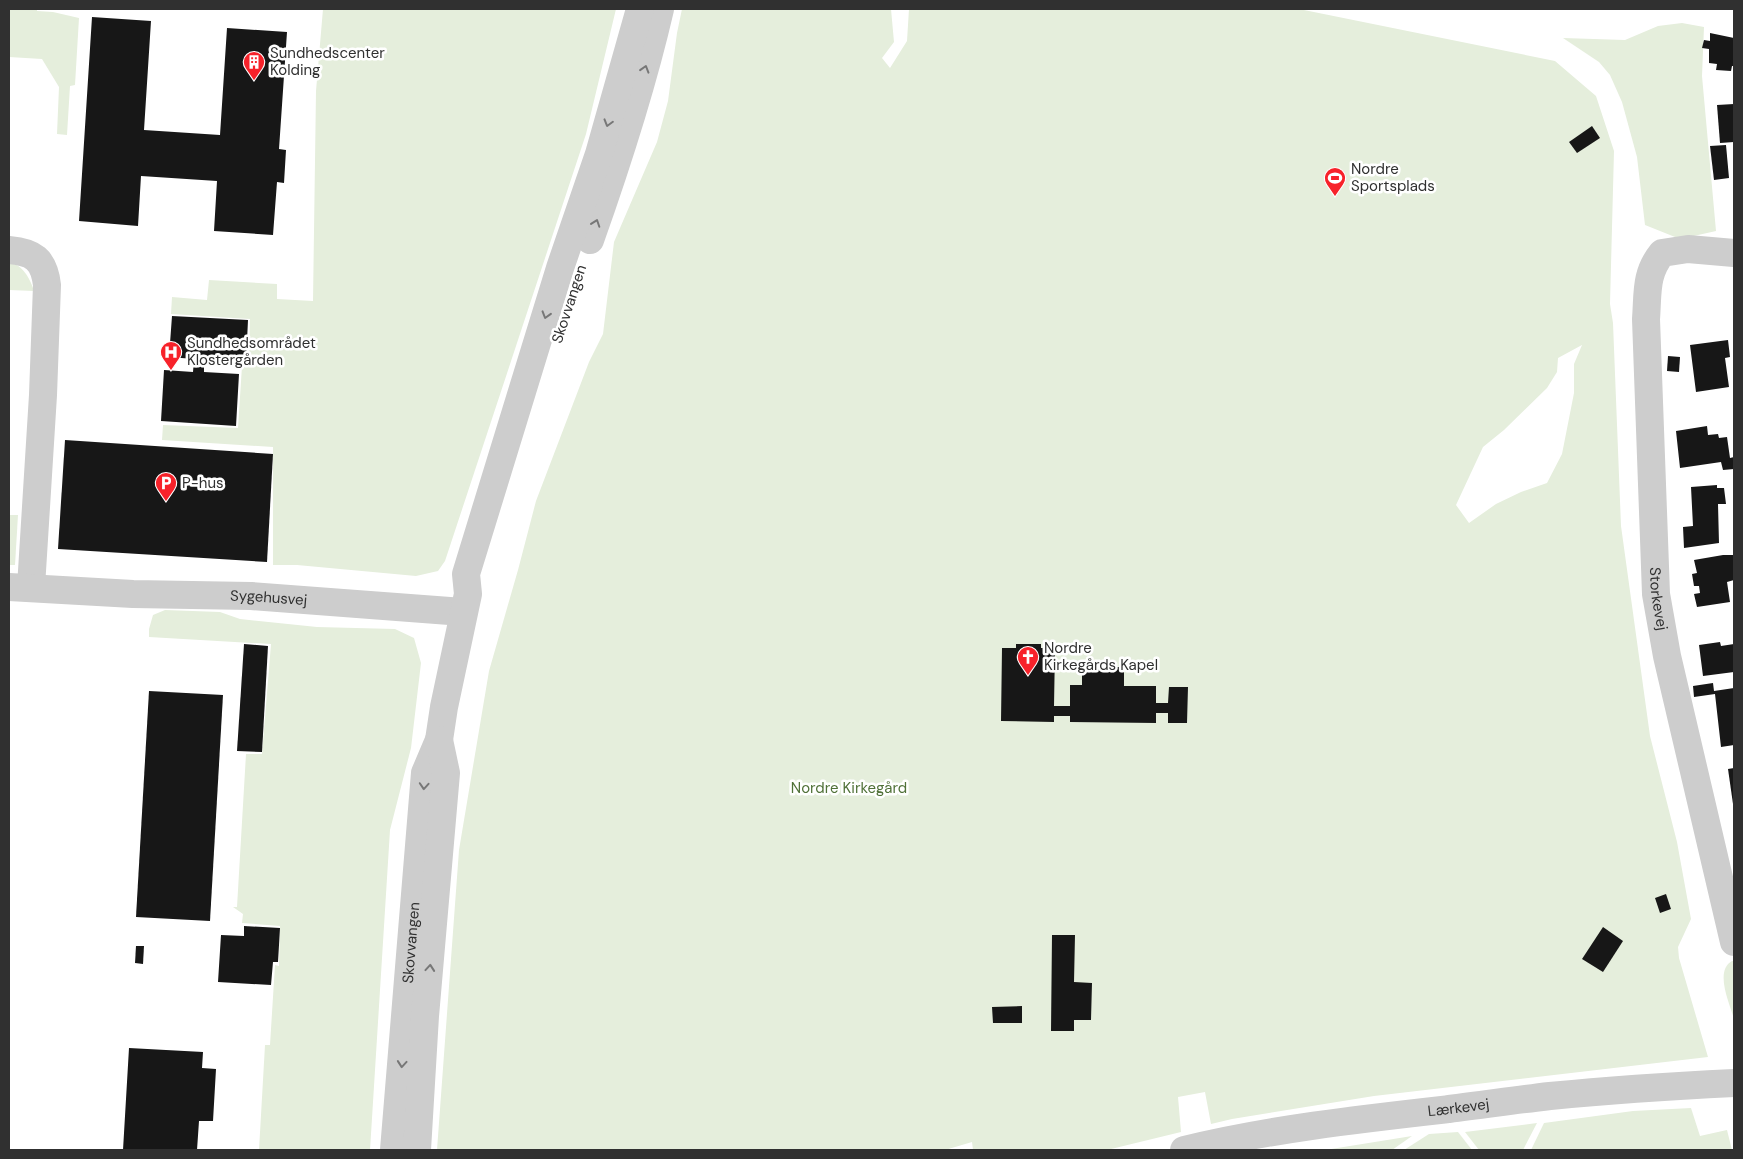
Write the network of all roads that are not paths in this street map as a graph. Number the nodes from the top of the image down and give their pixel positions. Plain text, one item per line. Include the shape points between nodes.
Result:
1 (640, 9) edge
2 (660, 9) edge
3 (9, 250) edge
4 (1734, 253) edge
5 (20, 587) edge
6 (466, 603) junction
7 (439, 740) junction
8 (1734, 942) edge
9 (1734, 1083) edge
10 (394, 1150) edge
11 (417, 1150) edge
12 (1184, 1150) edge

1 -> 6 street, Skovvangen via 599,154 560,268 466,574
6 -> 2 street, Skovvangen via 482,579 618,160
3 - 5 street via 28,252 35,257 47,285 43,395
4 - 8 street, Storkevej via 1688,249 1662,253 1649,275 1646,319 1656,594 1667,656
5 - 6 street, Sygehusvej via 133,594
6 - 7 street, Skovvangen
7 -> 10 street, Skovvangen via 425,773
11 -> 7 street, Skovvangen via 446,773
9 - 12 street, Lærkevej via 1549,1096 1429,1110

